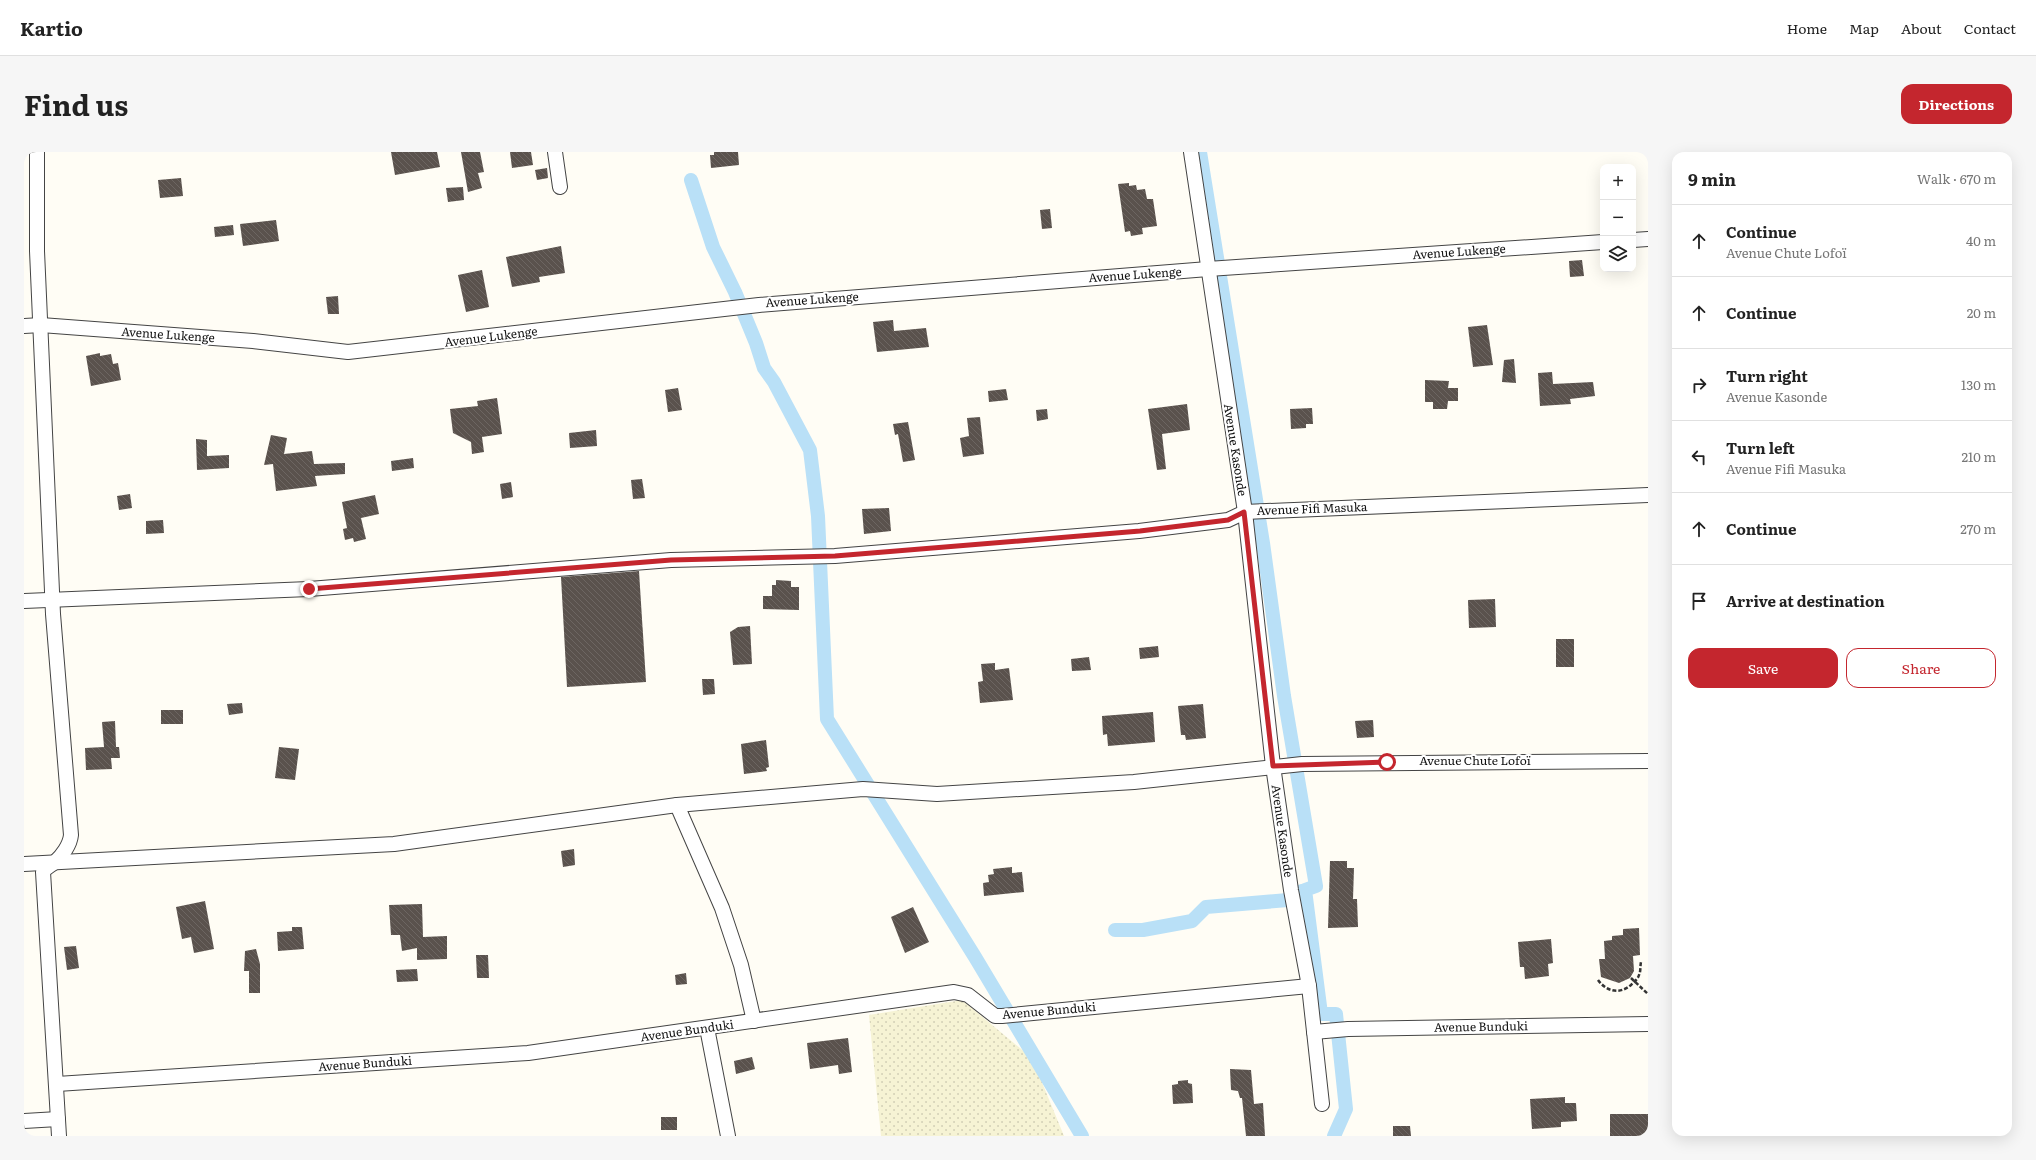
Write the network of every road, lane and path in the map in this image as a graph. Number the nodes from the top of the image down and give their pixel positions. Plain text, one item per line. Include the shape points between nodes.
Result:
1 (37, 152) edge
2 (555, 152) edge
3 (1191, 152) edge
4 (560, 188) dead end
5 (1648, 239) edge
6 (1636, 240) edge
7 (1600, 242) edge
8 (1208, 269) junction
9 (24, 326) edge
10 (41, 326) junction
11 (1648, 495) edge
12 (1244, 512) junction
13 (24, 601) edge
14 (52, 601) junction
15 (1648, 761) edge
16 (1278, 765) junction
17 (677, 805) junction
18 (55, 862) junction
19 (24, 864) edge
20 (1640, 962) dead end
21 (1631, 978) dead end
22 (1598, 980) dead end
23 (1635, 982) junction
24 (1309, 986) junction
25 (1648, 994) edge
26 (754, 1021) junction
27 (1648, 1024) edge
28 (707, 1028) junction
29 (1320, 1032) junction
30 (57, 1084) junction
31 (1322, 1104) dead end
32 (58, 1119) junction
33 (24, 1121) edge
34 (59, 1136) edge
35 (728, 1136) edge

1 - 10 street via 37,251
2 - 4 street
3 - 8 street, Avenue Kasonde
5 - 6 street
7 - 8 street, Avenue Lukenge
8 - 10 street, Avenue Lukenge via 759,304 348,352 253,341
8 - 12 street, Avenue Kasonde
9 - 10 street, Avenue Lukenge
10 - 14 street
11 - 12 street, Avenue Fifi Masuka
12 - 14 street, Avenue Fifi Masuka via 1228,520 1147,530 835,556 671,560 309,589
12 - 16 street, Avenue Kasonde
13 - 14 street, Avenue Fifi Masuka
14 - 18 street via 71,835 69,844
15 - 16 street, Avenue Chute Lofoï
16 - 17 street, Avenue Chute Lofoï via 1134,782 937,794 863,788
16 - 24 street, Avenue Kasonde via 1291,890
17 - 18 street, Avenue Chute Lofoï via 394,844
17 - 26 street via 722,908 741,965
18 - 19 street, Avenue Chute Lofoï
18 - 30 street via 45,868 43,878
20 - 23 path via 1640,974
21 - 23 path
22 - 23 path via 1603,987 1619,991 1627,989
23 - 25 path
24 - 26 street, Avenue Bunduki via 995,1016 968,995 954,992
24 - 29 street, Avenue Kasonde
26 - 28 street, Avenue Bunduki
27 - 29 street, Avenue Bunduki via 1348,1029
28 - 30 street, Avenue Bunduki via 528,1053
28 - 35 street
29 - 31 street, Avenue Kasonde
30 - 32 street
32 - 33 street
32 - 34 street

